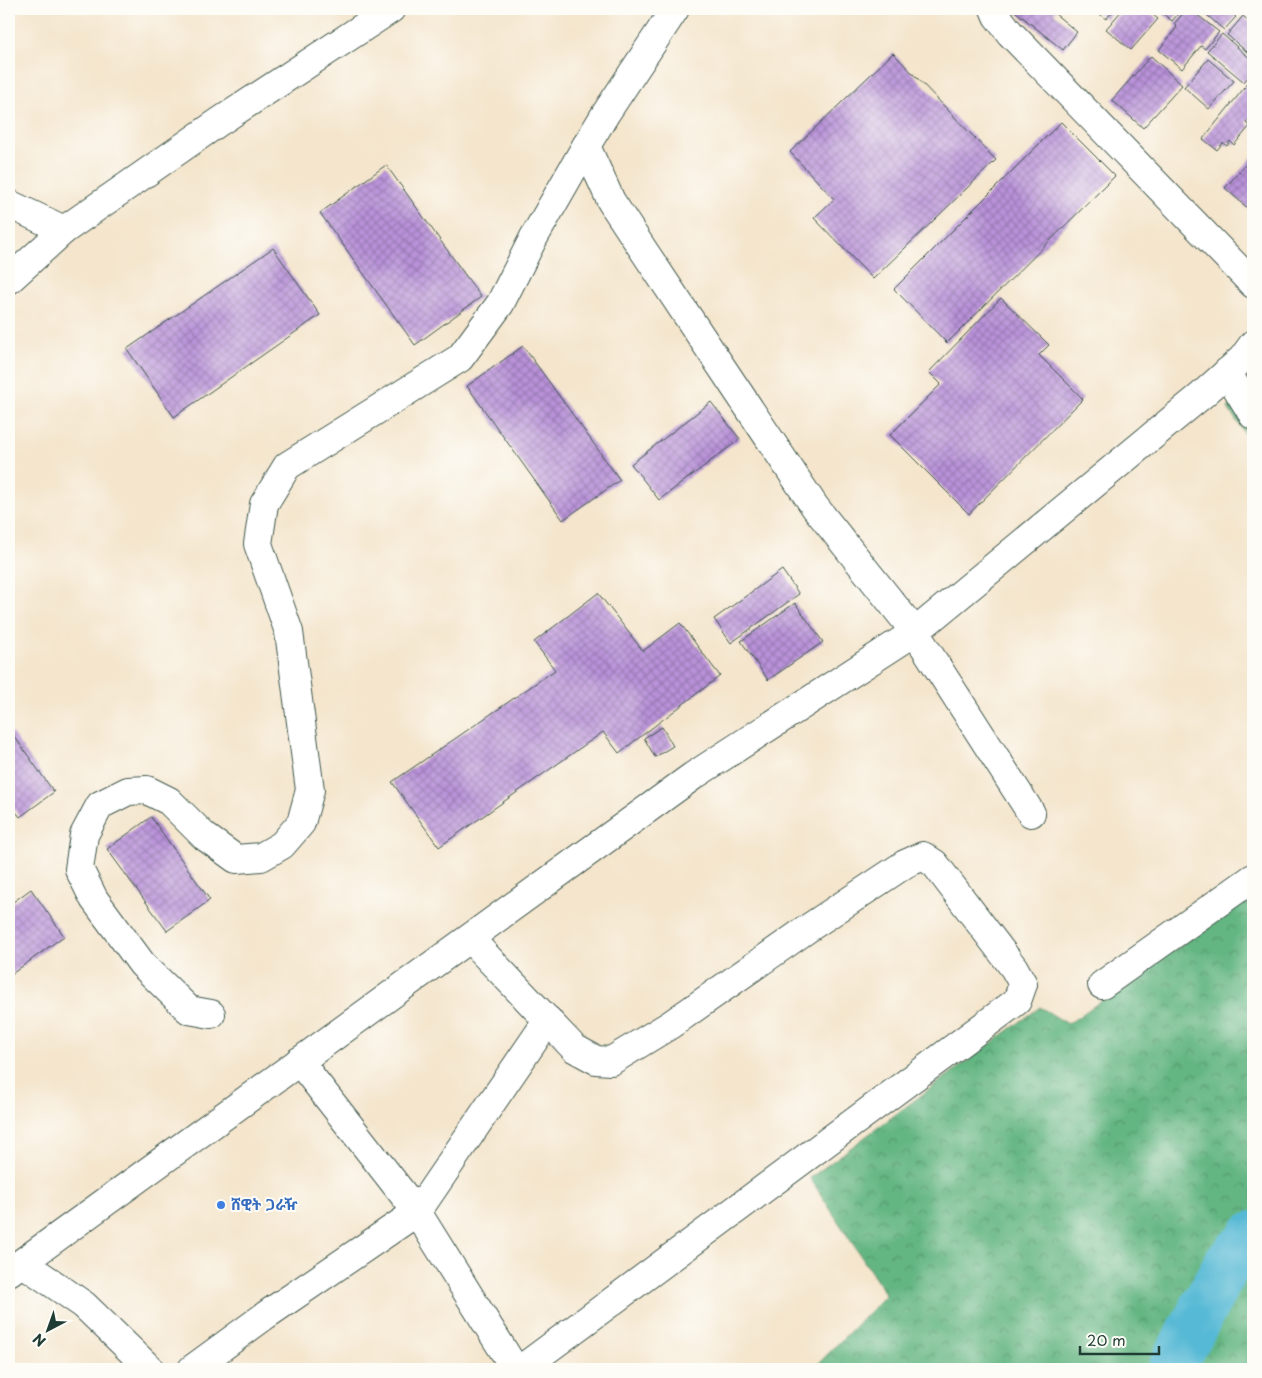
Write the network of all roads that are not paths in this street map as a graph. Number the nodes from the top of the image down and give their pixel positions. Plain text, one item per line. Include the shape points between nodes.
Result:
1 (392, 9) edge
2 (675, 9) edge
3 (994, 9) edge
4 (586, 146) junction
5 (9, 204) edge
6 (64, 230) junction
7 (9, 280) edge
8 (1253, 284) edge
9 (1253, 344) edge
10 (1227, 372) junction
11 (1253, 414) edge
12 (915, 632) junction
13 (1031, 813) dead end
14 (1253, 878) edge
15 (470, 939) junction
16 (1102, 985) dead end
17 (211, 1014) dead end
18 (548, 1020) junction
19 (299, 1061) junction
20 (417, 1212) junction
21 (16, 1267) edge
22 (150, 1369) edge
23 (192, 1369) edge
24 (515, 1369) edge
25 (521, 1369) edge

1 - 6 street via 219,122
2 - 4 street
3 - 8 street via 1010,33
4 - 12 street via 611,201 815,507
4 - 17 street via 500,304 460,358 287,466 264,504 258,544 289,632 302,721 310,790 301,823 282,845 261,857 236,859 204,836 169,801 147,790 128,791 100,805 84,835 79,869 94,899 142,964 182,1004 189,1010
5 - 6 street
6 - 7 street
9 - 10 street
10 - 11 street
10 - 12 street
12 - 13 street
12 - 15 street via 693,776
14 - 16 street
15 - 18 street
15 - 19 street
18 - 20 street
18 - 25 street via 574,1048 596,1060 611,1062 905,864 923,856 935,864 1023,984 1016,1001
19 - 20 street
19 - 21 street
20 - 23 street
20 - 24 street
21 - 22 street via 84,1305

